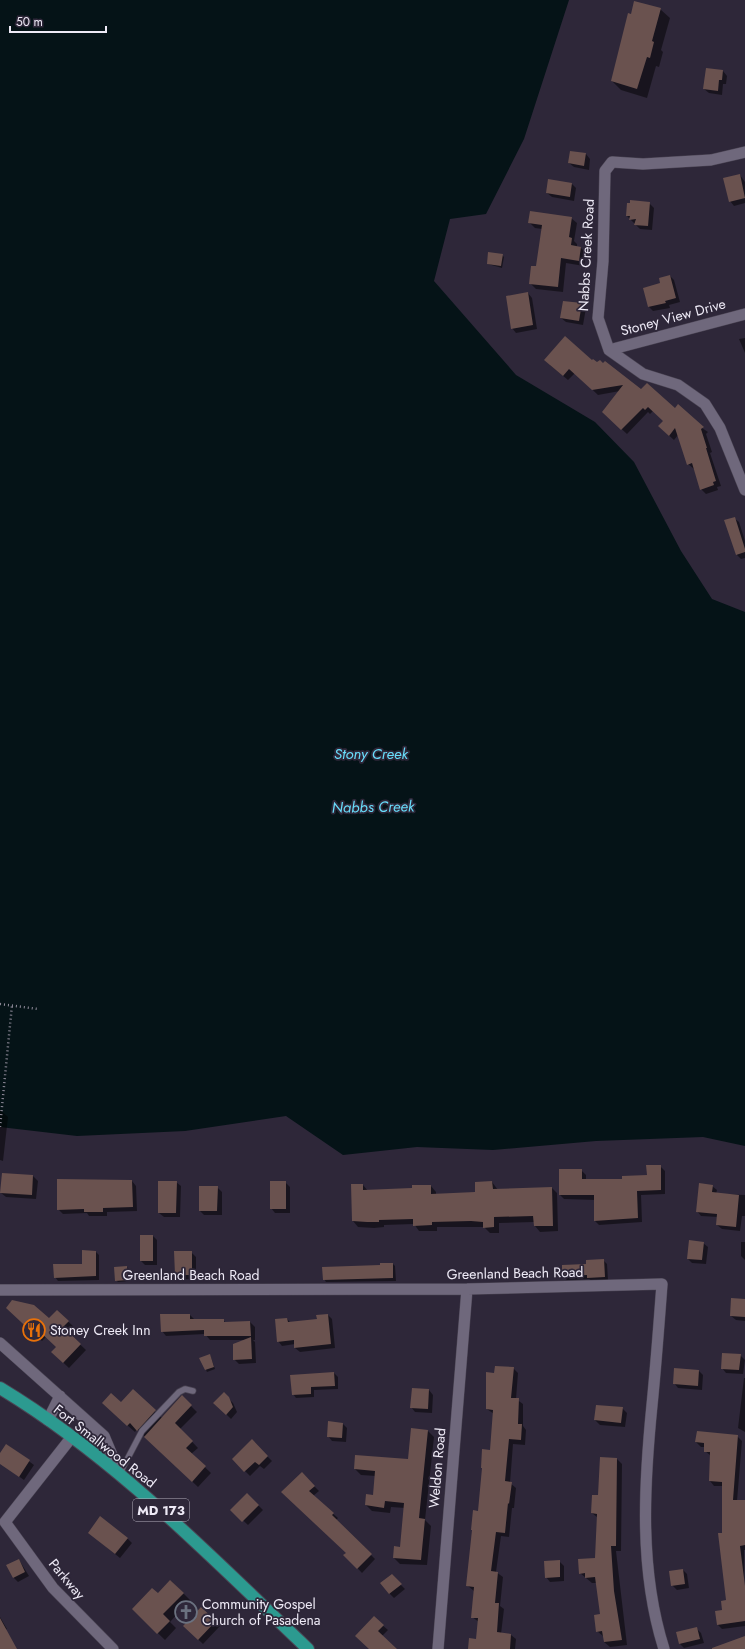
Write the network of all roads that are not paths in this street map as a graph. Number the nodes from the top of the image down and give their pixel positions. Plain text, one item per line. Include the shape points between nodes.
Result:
1 (745, 152) edge
2 (745, 314) edge
3 (609, 350) junction
4 (745, 490) edge
5 (467, 1289) junction
6 (0, 1290) edge
7 (0, 1343) edge
8 (0, 1388) edge
9 (193, 1391) dead end
10 (60, 1396) junction
11 (48, 1420) junction
12 (71, 1438) junction
13 (120, 1474) junction
14 (2, 1518) edge
15 (113, 1649) edge
16 (308, 1649) edge
17 (438, 1649) edge
18 (664, 1649) edge

1 - 3 street, Nabbs Creek Road via 711,160 643,164 612,162 604,171 603,261 598,318
2 - 3 street, Stoney View Drive
3 - 4 street via 643,374 678,384 705,404 720,428
5 - 6 street, Greenland Beach Road
5 - 17 street, Weldon Road
5 - 18 street, Greenland Beach Road via 662,1284 646,1454 645,1512 647,1557 654,1607
7 - 10 street
8 - 11 main road, Fort Smallwood Road / MD 173
9 - 13 lane via 185,1389 178,1392 142,1431
10 - 11 street
10 - 13 street via 104,1436
11 - 12 main road, Fort Smallwood Road / MD 173
12 - 13 main road, Fort Smallwood Road / MD 173
12 - 14 street, Parkway
13 - 16 main road, Fort Smallwood Road / MD 173
14 - 15 street, Parkway via 53,1588

